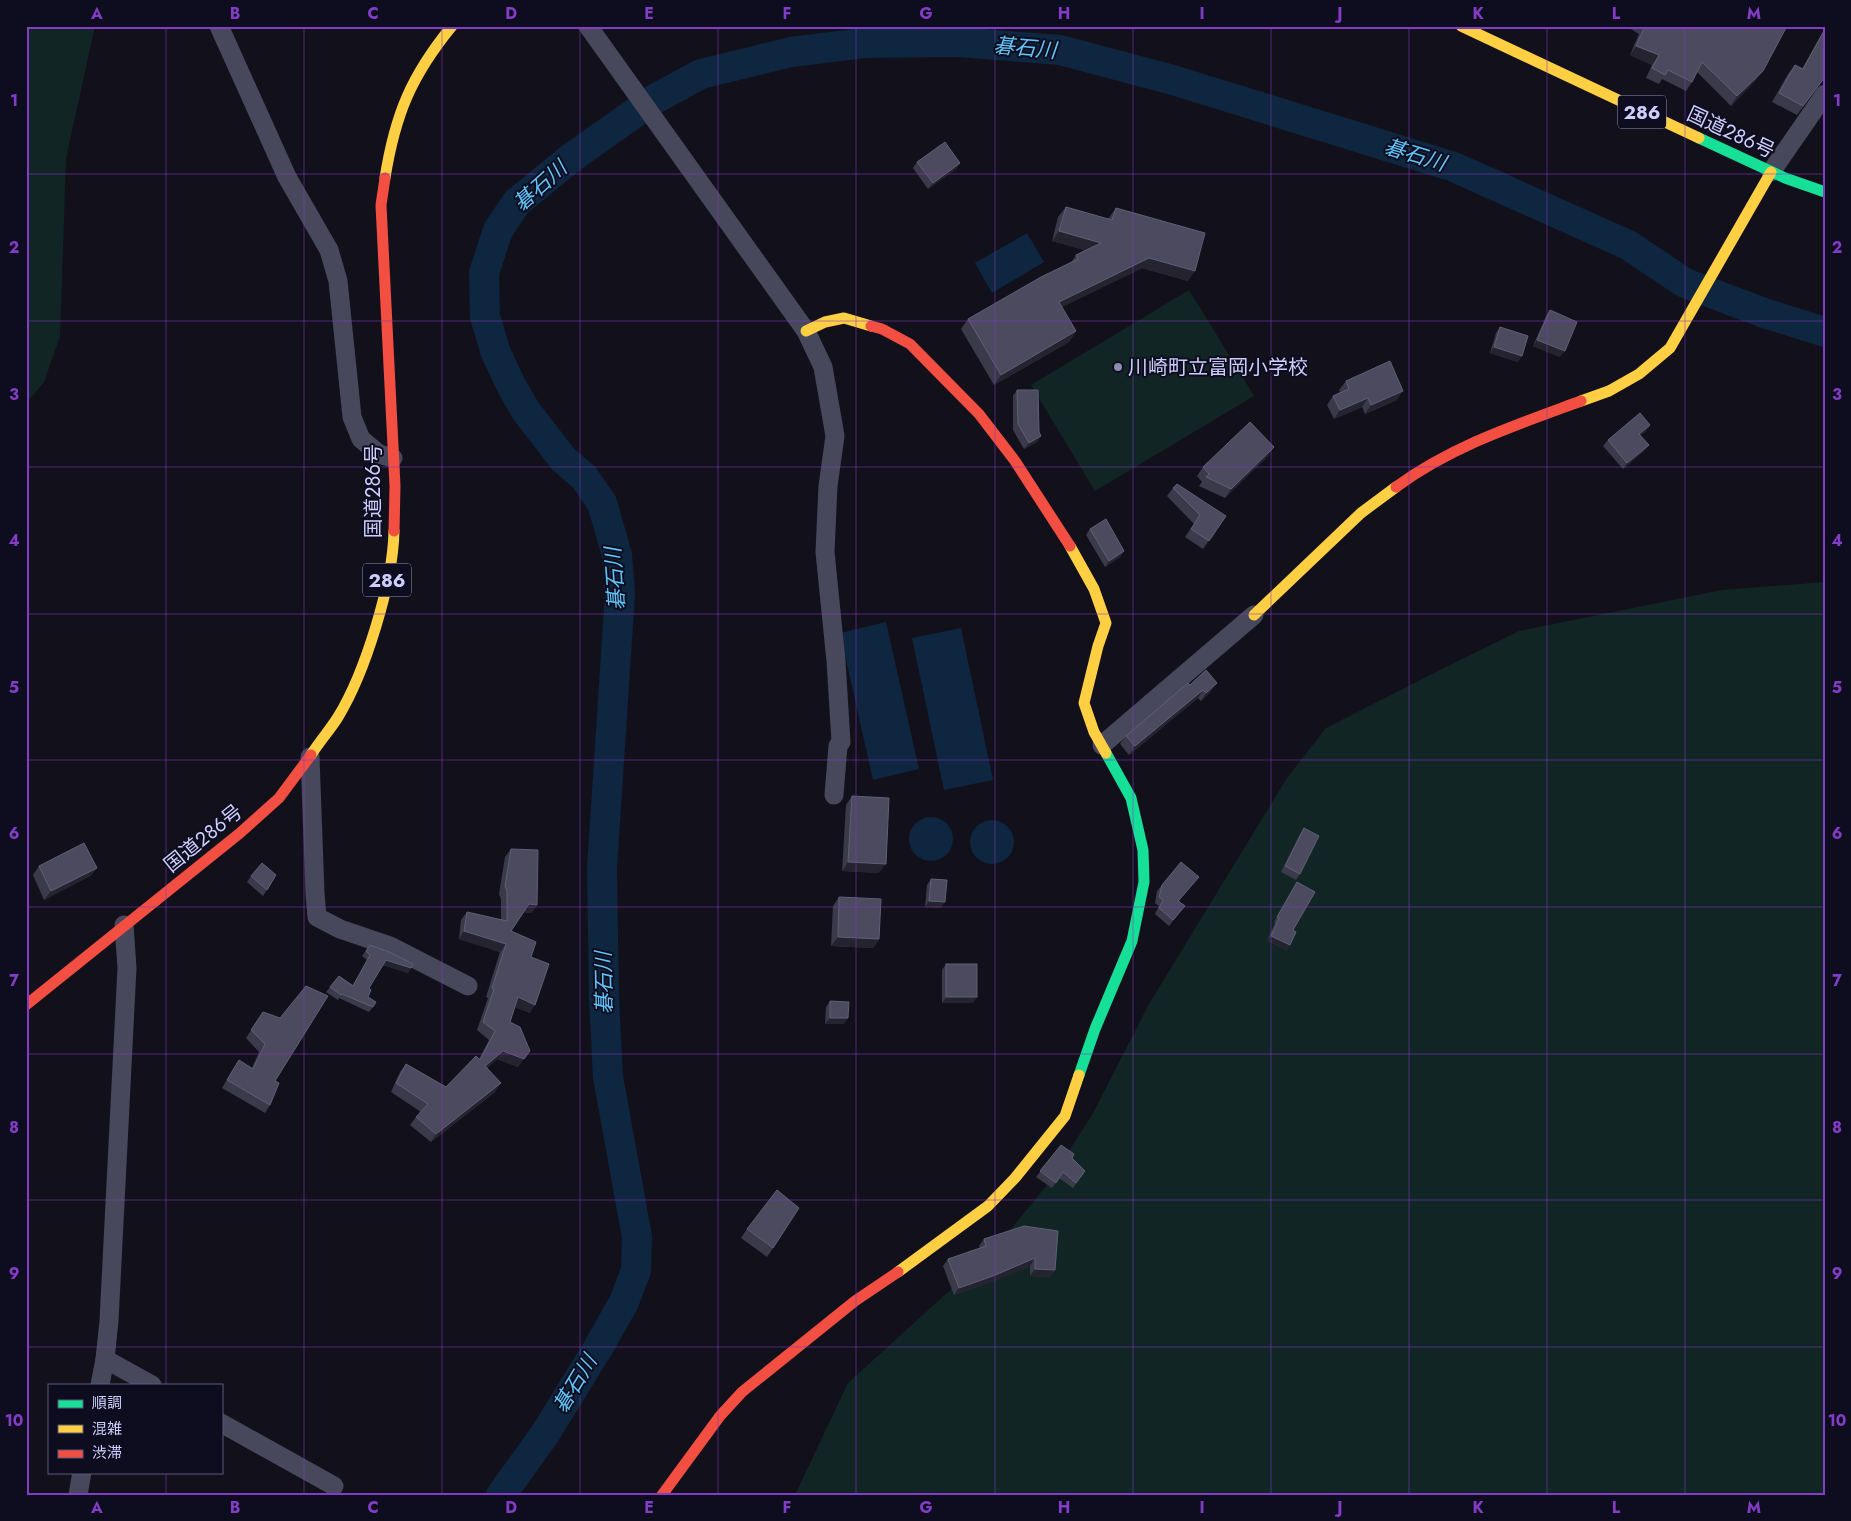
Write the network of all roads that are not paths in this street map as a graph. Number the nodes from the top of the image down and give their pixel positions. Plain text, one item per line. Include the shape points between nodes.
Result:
1 (219, 26) edge
2 (452, 26) edge
3 (588, 26) edge
4 (1461, 26) edge
5 (1825, 94) edge
6 (1771, 172) junction
7 (1825, 192) edge
8 (806, 331) junction
9 (393, 458) junction
10 (1254, 615) joint
11 (1102, 745) junction
12 (310, 757) junction
13 (834, 795) dead end
14 (124, 925) junction
15 (468, 986) dead end
16 (26, 1005) edge
17 (105, 1359) junction
18 (100, 1384) edge
19 (150, 1384) edge
20 (222, 1424) edge
21 (82, 1474) edge
22 (334, 1486) dead end
23 (78, 1495) edge
24 (662, 1495) edge

1 - 9 street via 287,177 329,250 338,281 352,417 358,432 361,439 379,454
2 - 9 main road, 国道286号 / 286 via 435,44 413,79 395,123 386,161 381,205
3 - 8 street
4 - 6 main road, 国道286号 / 286
5 - 6 street
6 - 7 main road, 国道286号 / 286
6 - 10 main road via 1670,348 1638,374 1609,391 1494,432 1421,469 1361,513
8 - 11 main road via 824,322 844,318 882,329 910,344 979,414 1015,460 1078,559 1094,589 1106,623 1084,702
8 - 13 street via 823,367 835,436 824,552 841,742
9 - 12 main road, 国道286号 / 286 via 394,536 387,582 373,635 359,675 338,717
10 - 11 street
11 - 24 main road via 1131,798 1143,850 1144,882 1132,941 1095,1029 1065,1116 988,1206 912,1263 855,1300 742,1392 720,1416
12 - 14 main road, 国道286号 / 286 via 279,798
12 - 15 street via 317,917 340,929 390,946
14 - 16 main road, 国道286号 / 286
14 - 17 street via 127,968
17 - 18 street
17 - 19 street
20 - 22 street
21 - 23 street

